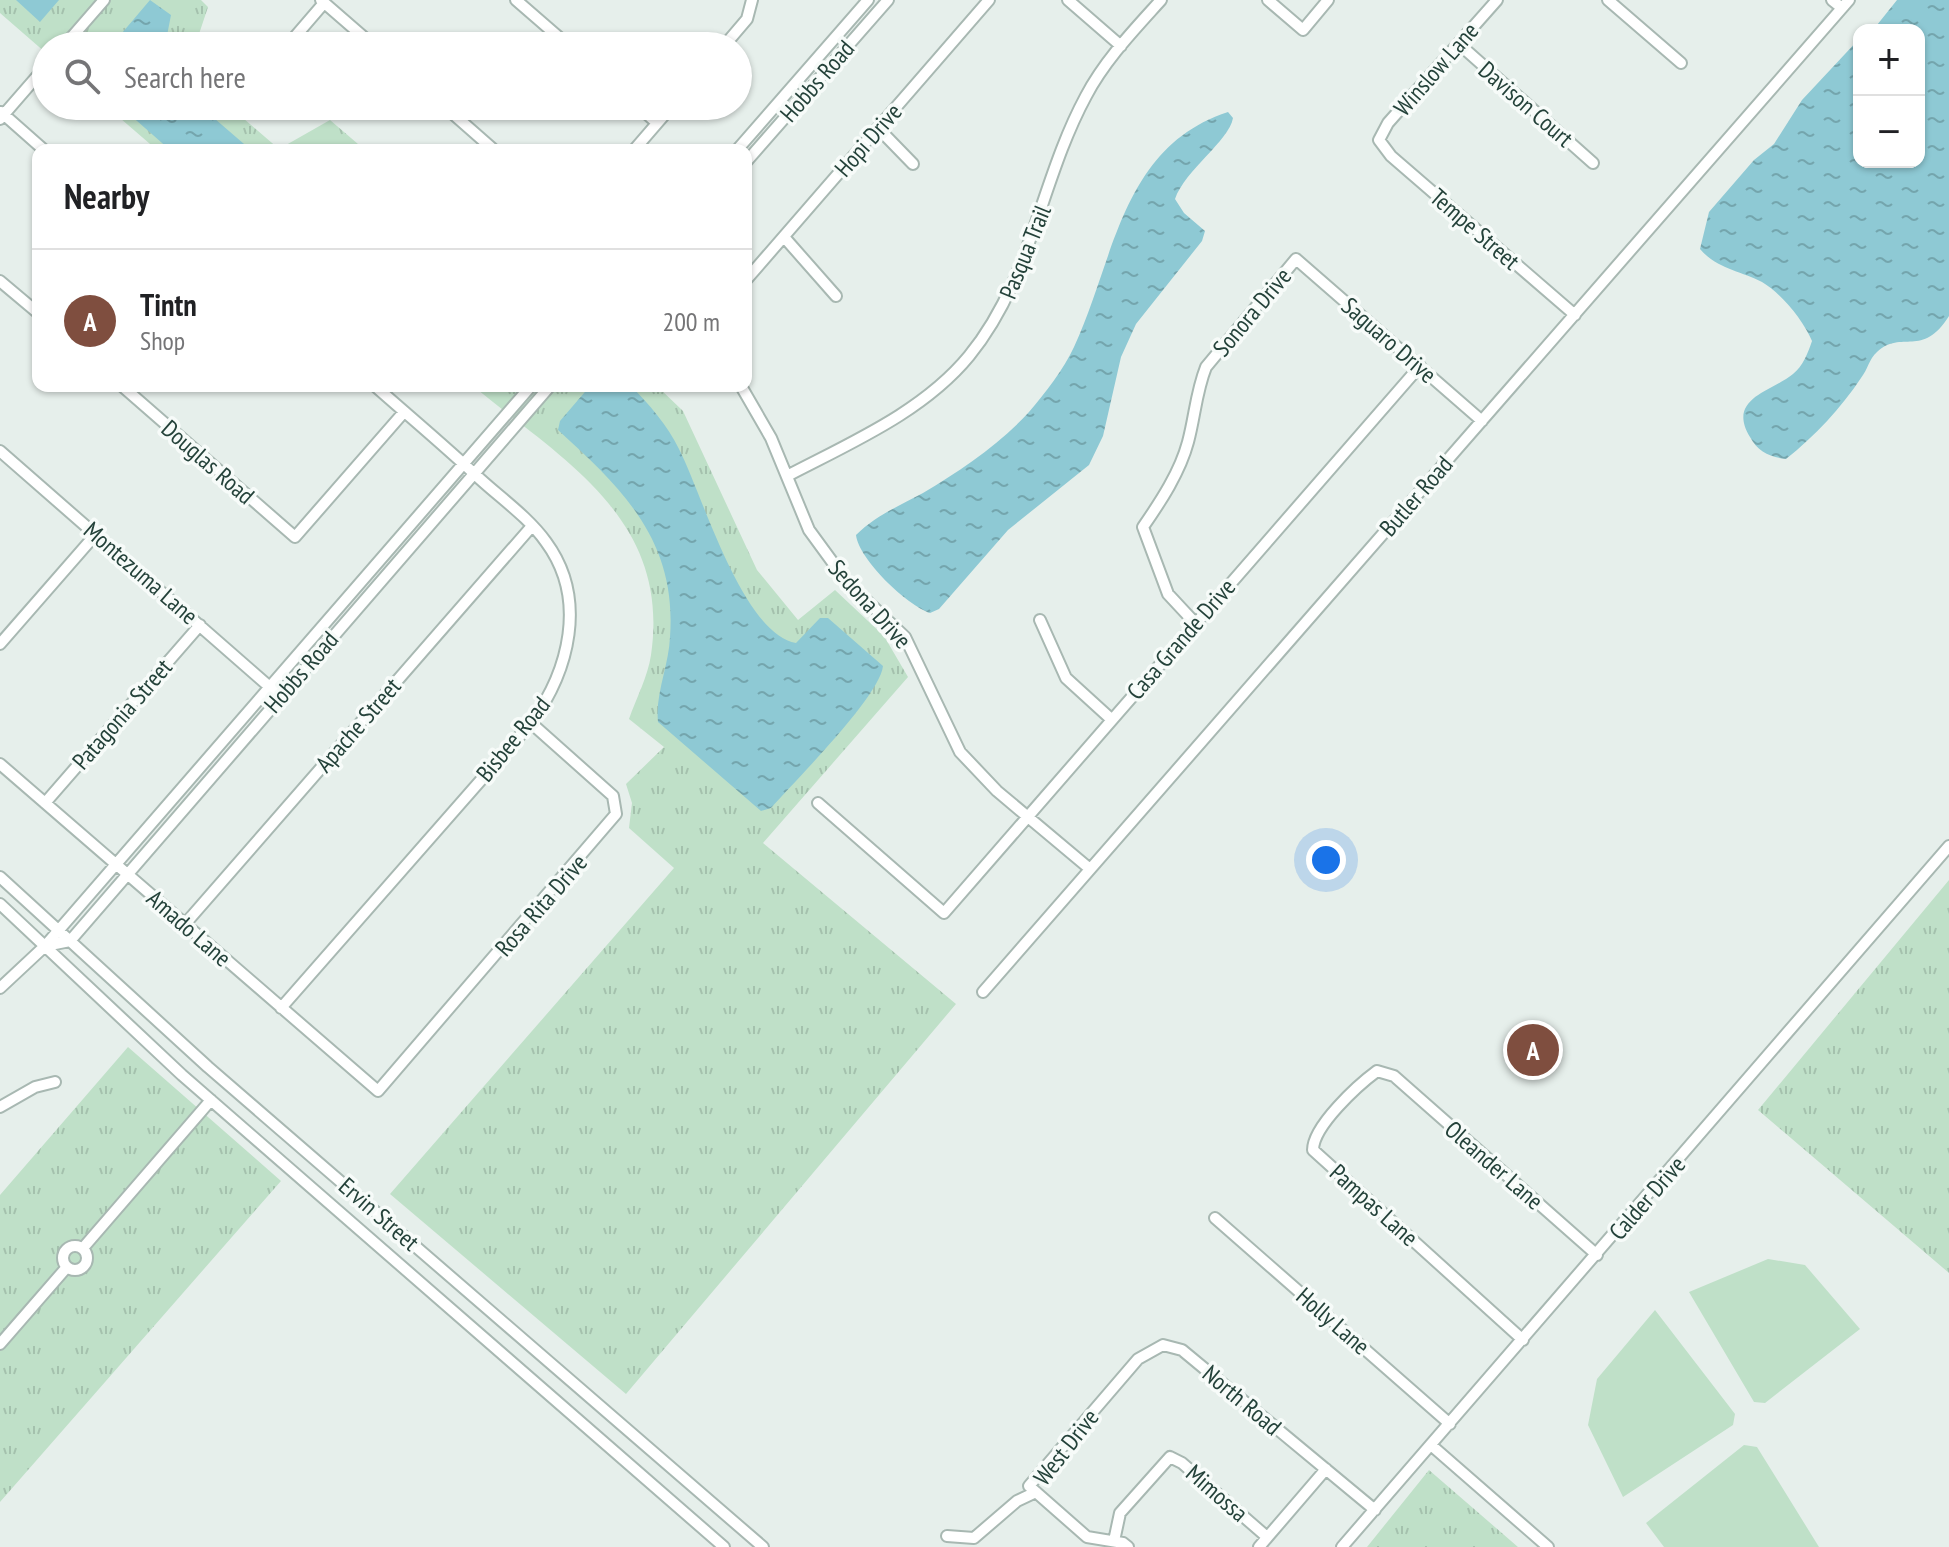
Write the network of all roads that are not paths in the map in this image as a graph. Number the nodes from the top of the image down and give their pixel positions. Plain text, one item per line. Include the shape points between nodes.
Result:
1 (104, 0) edge
2 (516, 0) edge
3 (752, 0) edge
4 (868, 0) edge
5 (888, 0) edge
6 (989, 0) edge
7 (1068, 0) edge
8 (1161, 0) edge
9 (1268, 0) edge
10 (1328, 0) edge
11 (1497, 0) edge
12 (1608, 0) edge
13 (1832, 0) edge
14 (323, 1) edge
15 (1845, 4) edge
16 (76, 32) edge
17 (298, 32) edge
18 (358, 32) edge
19 (553, 32) edge
20 (736, 32) edge
21 (1459, 44) junction
22 (1121, 46) junction
23 (1681, 63) dead end
24 (32, 81) edge
25 (1, 115) edge
26 (460, 120) edge
27 (654, 120) edge
28 (660, 120) edge
29 (657, 123) junction
30 (878, 128) junction
31 (1379, 140) joint
32 (37, 144) edge
33 (487, 144) edge
34 (639, 144) edge
35 (742, 144) edge
36 (752, 155) edge
37 (1593, 163) dead end
38 (913, 164) dead end
39 (784, 237) junction
40 (1296, 259) joint
41 (752, 273) edge
42 (0, 281) edge
43 (836, 296) dead end
44 (32, 308) edge
45 (1575, 315) junction
46 (1420, 366) junction
47 (129, 392) edge
48 (382, 392) edge
49 (526, 392) edge
50 (545, 392) edge
51 (744, 392) edge
52 (404, 412) junction
53 (1482, 421) junction
54 (0, 451) edge
55 (463, 463) junction
56 (474, 473) junction
57 (787, 476) junction
58 (532, 526) junction
59 (96, 534) junction
60 (1040, 620) dead end
61 (1195, 623) junction
62 (200, 625) junction
63 (0, 644) edge
64 (269, 685) junction
65 (280, 696) junction
66 (1111, 719) junction
67 (531, 723) junction
68 (0, 764) edge
69 (45, 803) junction
70 (818, 803) dead end
71 (1028, 816) junction
72 (1949, 846) edge
73 (115, 865) junction
74 (1090, 869) junction
75 (125, 874) junction
76 (0, 877) edge
77 (0, 904) edge
78 (185, 924) junction
79 (58, 928) junction
80 (70, 941) junction
81 (45, 946) junction
82 (0, 988) edge
83 (983, 992) dead end
84 (281, 1008) junction
85 (1390, 1075) joint
86 (55, 1082) dead end
87 (378, 1091) joint
88 (211, 1100) junction
89 (0, 1107) edge
90 (1215, 1218) dead end
91 (83, 1248) junction
92 (1597, 1255) junction
93 (67, 1267) junction
94 (1523, 1340) junction
95 (0, 1344) edge
96 (1108, 1394) joint
97 (1450, 1424) junction
98 (1431, 1445) junction
99 (1326, 1469) junction
100 (1036, 1492) junction
101 (1375, 1510) junction
102 (947, 1536) dead end
103 (1267, 1537) junction
104 (1114, 1541) junction
105 (724, 1547) edge
106 (763, 1547) edge
107 (1128, 1547) edge
108 (1259, 1547) edge
109 (1342, 1547) edge
110 (1548, 1547) edge

1 - 16 street
2 - 19 street
3 - 20 street via 747,19
4 - 35 street, Hobbs Road
5 - 36 street, Hobbs Road
6 - 30 street, Hopi Drive
7 - 22 street
8 - 22 street, Pasqua Trail
9 - 10 street via 1303,30
11 - 21 street, Winslow Lane
12 - 23 street
13 - 15 street
14 - 17 street
14 - 18 street
15 - 45 street, Butler Road
21 - 31 street, Winslow Lane
21 - 37 street, Davison Court
22 - 57 street, Pasqua Trail via 1085,97 1014,287 967,358 910,408
24 - 25 street
25 - 32 street
26 - 33 street
27 - 29 street
28 - 29 street
29 - 34 street
30 - 38 street
30 - 39 street, Hopi Drive
31 - 45 street, Tempe Street
39 - 41 street, Hopi Drive
39 - 43 street
40 - 46 street, Saguaro Drive
40 - 61 street, Sonora Drive via 1206,367 1178,469 1143,527 1168,594
42 - 44 street
45 - 53 street, Butler Road
46 - 53 street, Saguaro Drive
46 - 61 street, Casa Grande Drive
47 - 52 street, Douglas Road via 295,537
48 - 52 street, Bisbee Road
49 - 55 street, Hobbs Road
50 - 56 street, Hobbs Road
51 - 57 street, Sedona Drive
52 - 55 street, Bisbee Road
53 - 74 street, Butler Road
54 - 59 street, Montezuma Lane
55 - 56 street, Bisbee Road
55 - 64 street, Hobbs Road
56 - 58 street, Bisbee Road
56 - 65 street, Hobbs Road
57 - 71 street, Sedona Drive via 809,530 828,559 905,637 960,752
58 - 67 street, Bisbee Road via 553,554 571,615 564,665
58 - 78 street, Apache Street
59 - 62 street, Montezuma Lane
59 - 63 street
60 - 66 street via 1066,678
61 - 66 street, Casa Grande Drive
62 - 64 street, Montezuma Lane
62 - 69 street, Patagonia Street
64 - 65 street, Montezuma Lane
64 - 73 street, Hobbs Road
65 - 75 street, Hobbs Road
66 - 71 street, Casa Grande Drive
67 - 84 street, Bisbee Road
67 - 87 street, Rosa Rita Drive via 613,796 616,814
68 - 69 street, Amado Lane
69 - 73 street, Amado Lane
70 - 71 street, Casa Grande Drive via 944,913
71 - 74 street, Sedona Drive
72 - 92 street, Calder Drive
73 - 75 street, Amado Lane
73 - 79 street, Hobbs Road
74 - 83 street, Butler Road
75 - 78 street, Amado Lane
75 - 80 street, Hobbs Road
76 - 79 street, Ervin Street
77 - 81 street, Ervin Street
78 - 84 street, Amado Lane
79 - 80 street, Ervin Street
79 - 81 street, Hobbs Road
80 - 81 street
80 - 106 street, Ervin Street via 208,1067
81 - 82 street, Hobbs Road
81 - 88 street, Ervin Street
84 - 87 street, Amado Lane
85 - 92 street, Oleander Lane
85 - 94 street, Pampas Lane via 1377,1071 1363,1081 1317,1133 1313,1150
86 - 89 street
88 - 91 street
88 - 105 street, Ervin Street
90 - 97 street, Holly Lane
91 - 93 street via 67,1248
91 - 93 street via 84,1266
92 - 94 street, Calder Drive
93 - 95 street
94 - 97 street, Calder Drive
96 - 99 street, North Road via 1138,1359 1163,1345 1182,1350
96 - 100 street, West Drive via 1029,1486
97 - 98 street, Calder Drive
98 - 101 street, Calder Drive
98 - 110 street
99 - 101 street, North Road
99 - 103 street
100 - 102 street, West Drive via 1017,1501 974,1538
100 - 104 street via 1087,1537
101 - 109 street, Calder Drive
103 - 104 street, Mimossa via 1170,1457 1120,1513
103 - 108 street
104 - 107 street

